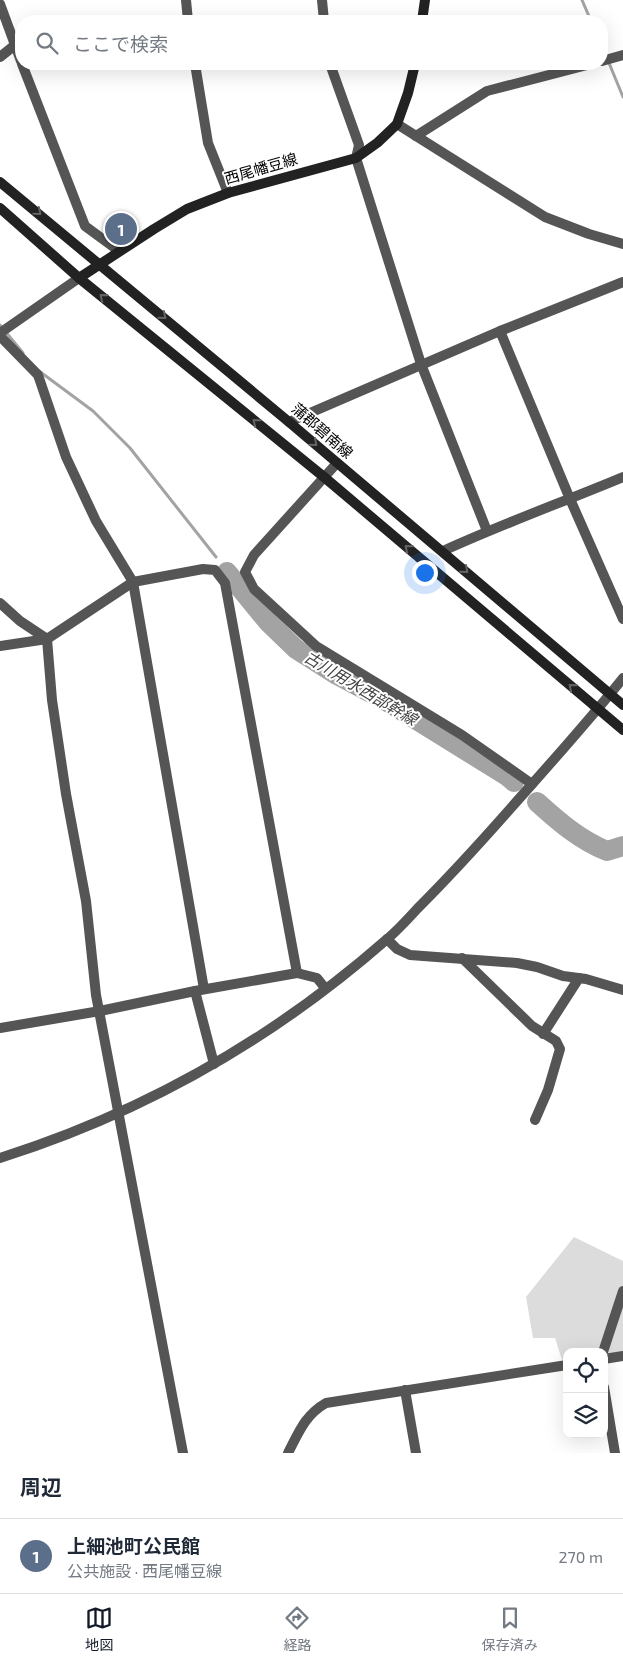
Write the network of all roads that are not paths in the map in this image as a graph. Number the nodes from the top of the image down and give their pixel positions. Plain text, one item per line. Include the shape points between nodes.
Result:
1 (186, 0) edge
2 (322, 0) edge
3 (425, 0) edge
4 (0, 4) edge
5 (186, 15) edge
6 (323, 15) edge
7 (423, 15) edge
8 (15, 38) edge
9 (15, 44) edge
10 (623, 55) edge
11 (0, 57) edge
12 (608, 59) edge
13 (25, 70) edge
14 (196, 70) edge
15 (332, 70) edge
16 (414, 70) edge
17 (568, 70) edge
18 (397, 124) junction
19 (416, 136) junction
20 (356, 158) junction
21 (0, 182) edge
22 (228, 194) junction
23 (0, 208) edge
24 (623, 244) edge
25 (119, 251) junction
26 (100, 263) junction
27 (79, 278) junction
28 (623, 282) edge
29 (500, 332) junction
30 (0, 334) edge
31 (421, 364) junction
32 (289, 422) junction
33 (337, 463) junction
34 (324, 477) junction
35 (623, 477) edge
36 (570, 499) junction
37 (487, 531) junction
38 (443, 551) junction
39 (133, 582) junction
40 (0, 603) edge
41 (623, 619) edge
42 (47, 639) junction
43 (0, 646) edge
44 (623, 678) edge
45 (610, 694) junction
46 (623, 705) edge
47 (598, 709) junction
48 (623, 730) edge
49 (532, 784) junction
50 (388, 939) junction
51 (462, 958) junction
52 (297, 974) junction
53 (579, 978) junction
54 (325, 988) junction
55 (199, 990) junction
56 (623, 990) edge
57 (100, 1011) junction
58 (0, 1028) edge
59 (543, 1034) junction
60 (214, 1064) junction
61 (118, 1112) junction
62 (535, 1120) dead end
63 (0, 1158) edge
64 (623, 1291) edge
65 (604, 1348) edge
66 (623, 1356) edge
67 (608, 1358) edge
68 (563, 1366) edge
69 (405, 1390) junction
70 (605, 1393) edge
71 (183, 1453) edge
72 (288, 1453) edge
73 (416, 1453) edge
74 (615, 1453) edge

1 - 5 street
2 - 6 street
3 - 7 main road
4 - 8 street
9 - 11 street
10 - 12 street
13 - 25 street via 85,226
14 - 22 street via 208,143
15 - 20 street via 359,145
16 - 18 main road, 西尾幡豆線
17 - 19 street via 487,91
18 - 19 street
18 - 20 main road, 西尾幡豆線
19 - 24 street via 545,217
20 - 22 main road, 西尾幡豆線
20 - 31 street
21 -> 26 main road, 蒲郡碧南線
22 - 25 main road, 西尾幡豆線 via 187,209
23 - 27 main road
25 - 26 main road, 西尾幡豆線
26 - 27 main road, 西尾幡豆線
26 -> 32 main road, 蒲郡碧南線
27 - 30 street
34 -> 27 main road
28 - 29 street
29 - 31 street
29 - 36 street
30 - 39 street via 38,375 66,457 96,521
31 - 32 street
31 - 37 street
32 -> 33 main road, 蒲郡碧南線
33 - 34 street
33 - 38 main road, 蒲郡碧南線
47 -> 34 main road
34 - 49 street via 254,555 245,572 254,589 316,646 462,735
35 - 36 street
36 - 37 street
36 - 41 street
37 - 38 street
38 -> 45 main road, 蒲郡碧南線
39 - 42 street
39 - 52 street via 203,569 215,570 224,583
39 - 55 street
40 - 42 street
42 - 43 street
42 - 57 street via 52,700 86,902
44 - 45 street
45 - 46 main road, 蒲郡碧南線
45 - 47 street
47 - 48 main road
47 - 49 street
49 - 50 street via 456,870
50 - 51 street via 397,949 410,955
50 - 54 street
51 - 53 street via 517,963
51 - 59 street
52 - 54 street via 317,978
52 - 55 street
53 - 56 street
53 - 59 street
54 - 60 street via 284,1020
55 - 57 street
55 - 60 street
57 - 58 street
57 - 61 street
59 - 62 street via 556,1041 560,1050
60 - 61 street
61 - 63 street
61 - 71 street
64 - 65 street
66 - 67 street
68 - 69 street
69 - 72 street via 326,1403 306,1419
69 - 73 street
70 - 74 street

